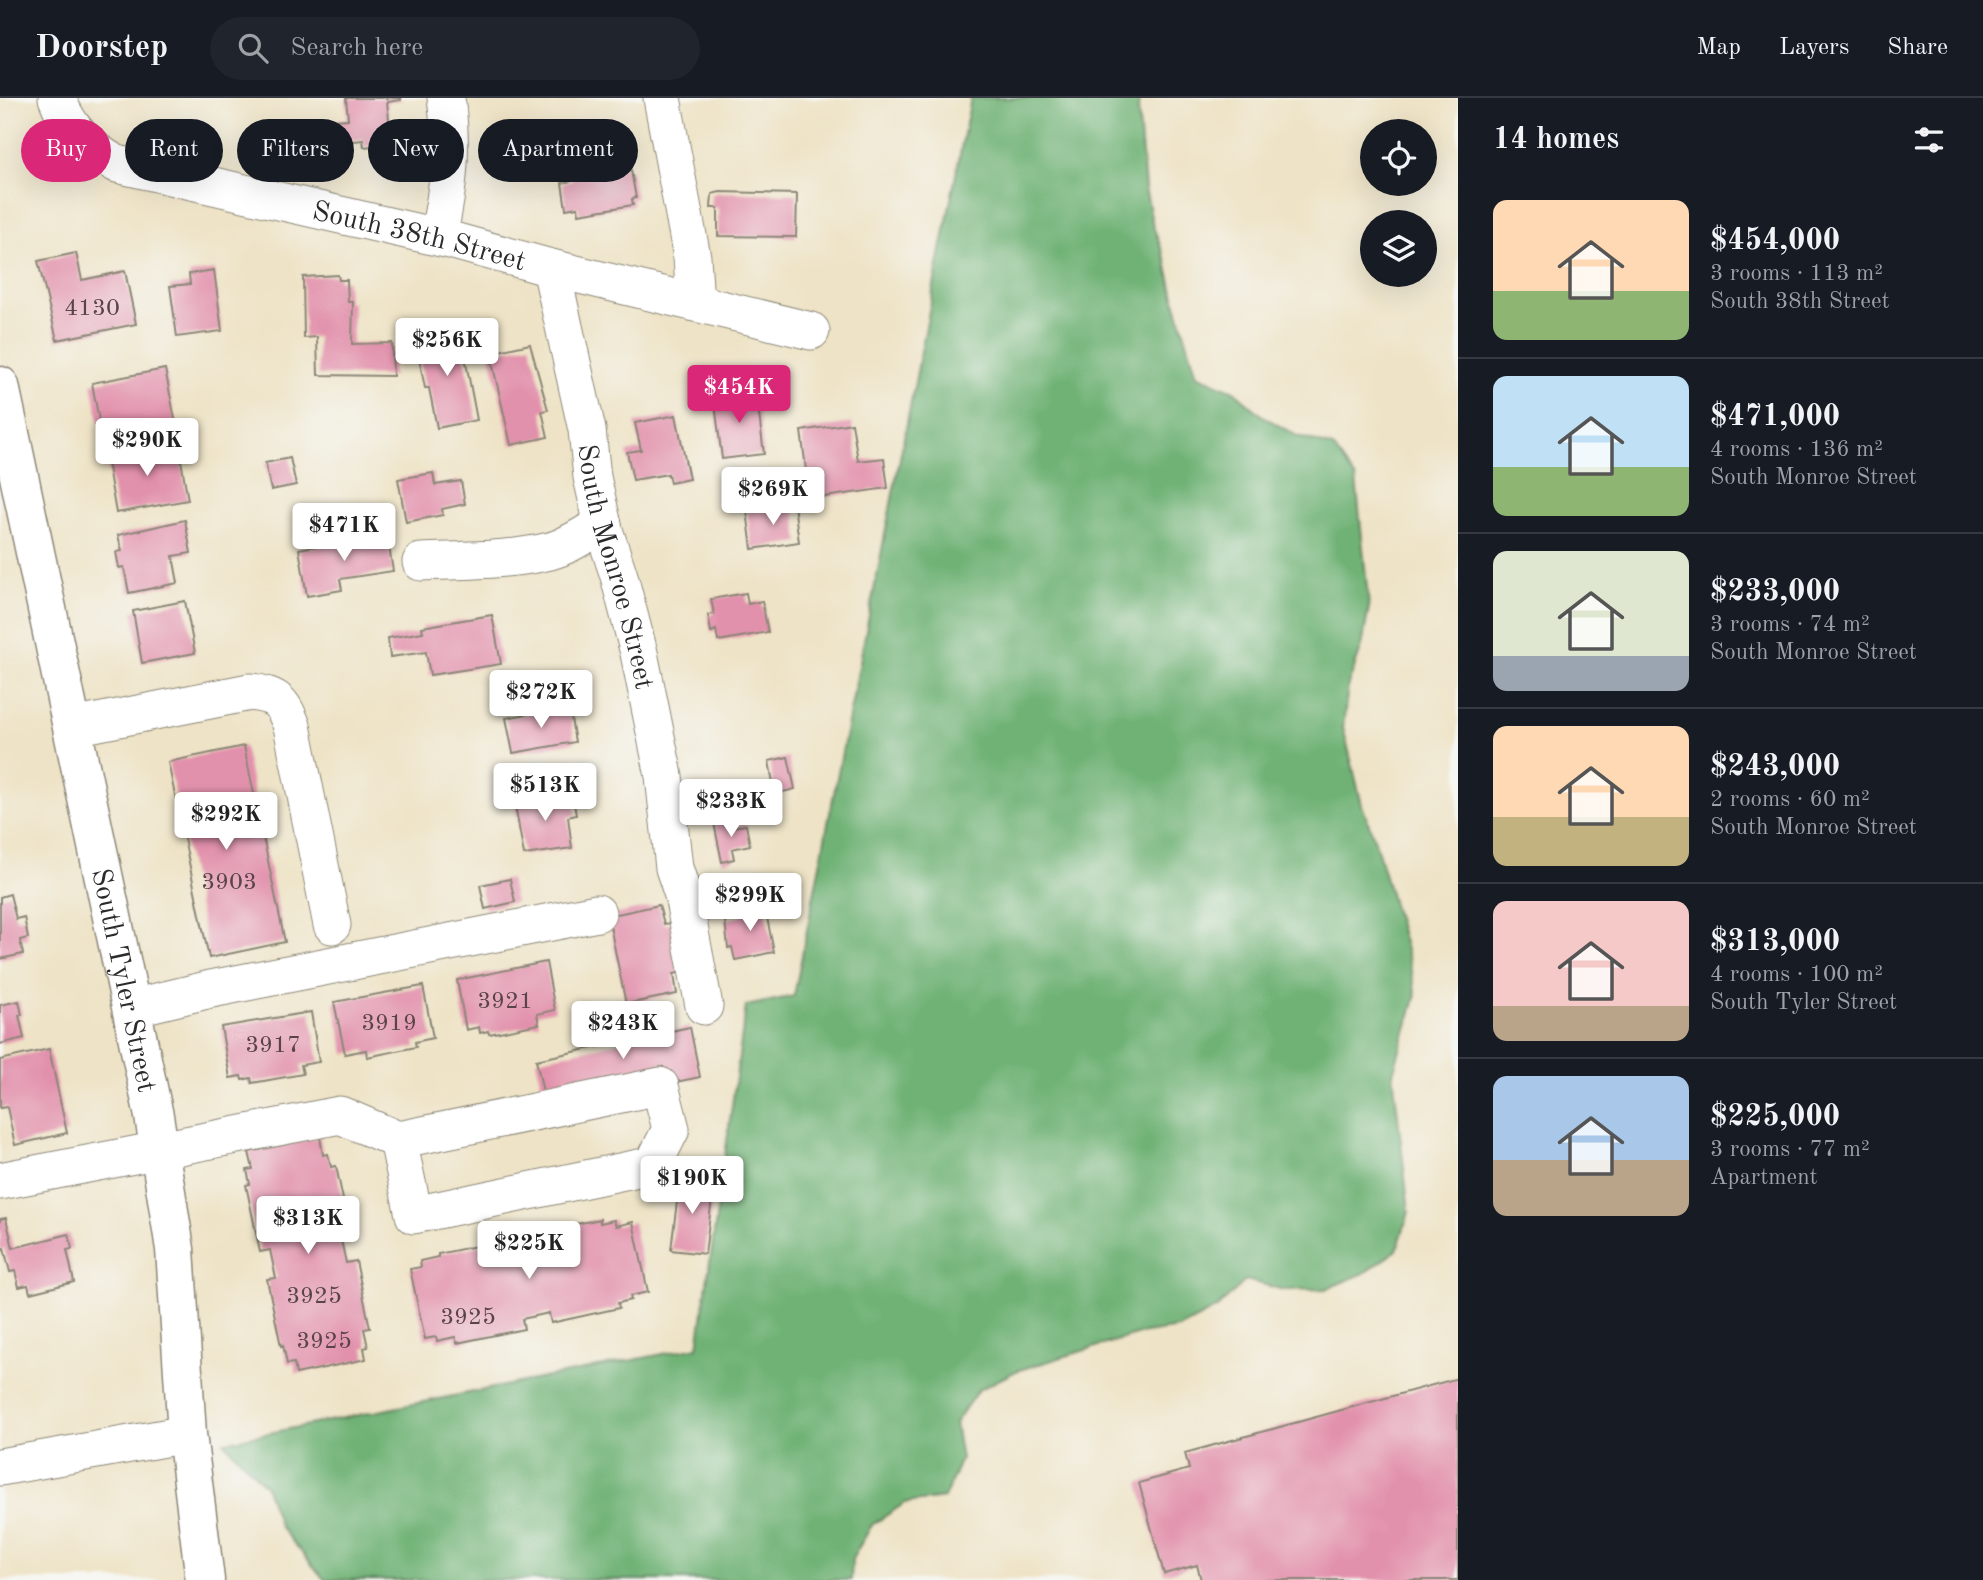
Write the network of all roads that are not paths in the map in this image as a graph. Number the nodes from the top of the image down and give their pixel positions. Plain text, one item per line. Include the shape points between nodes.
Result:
1 (57, 98) edge
2 (446, 98) edge
3 (662, 98) edge
4 (438, 237) junction
5 (551, 268) junction
6 (695, 303) junction
7 (811, 331) dead end
8 (0, 386) edge
9 (603, 524) junction
10 (421, 562) dead end
11 (73, 727) junction
12 (597, 913) dead end
13 (332, 925) dead end
14 (704, 1006) dead end
15 (132, 1008) junction
16 (398, 1140) junction
17 (159, 1150) junction
18 (0, 1181) edge
19 (187, 1434) junction
20 (0, 1467) edge
21 (205, 1580) edge

1 - 4 street, South 38th Street via 87,146 117,164
2 - 4 street via 449,190
3 - 6 street via 692,257
4 - 5 street, South 38th Street
5 - 6 street, South 38th Street
5 - 9 street, South Monroe Street
6 - 7 street, South 38th Street
8 - 11 main road, South Tyler Street
9 - 10 street via 551,551
9 - 14 street, South Monroe Street via 639,653 664,776 674,868
11 - 13 street via 250,692 270,694 284,706 292,726
11 - 15 main road, South Tyler Street
12 - 15 street
15 - 17 main road, South Tyler Street
16 - 16 street via 414,1214 653,1165 671,1129 660,1086
16 - 17 street via 340,1115
17 - 18 street
17 - 19 main road, South Tyler Street via 175,1249
19 - 20 street
19 - 21 main road, South Tyler Street

